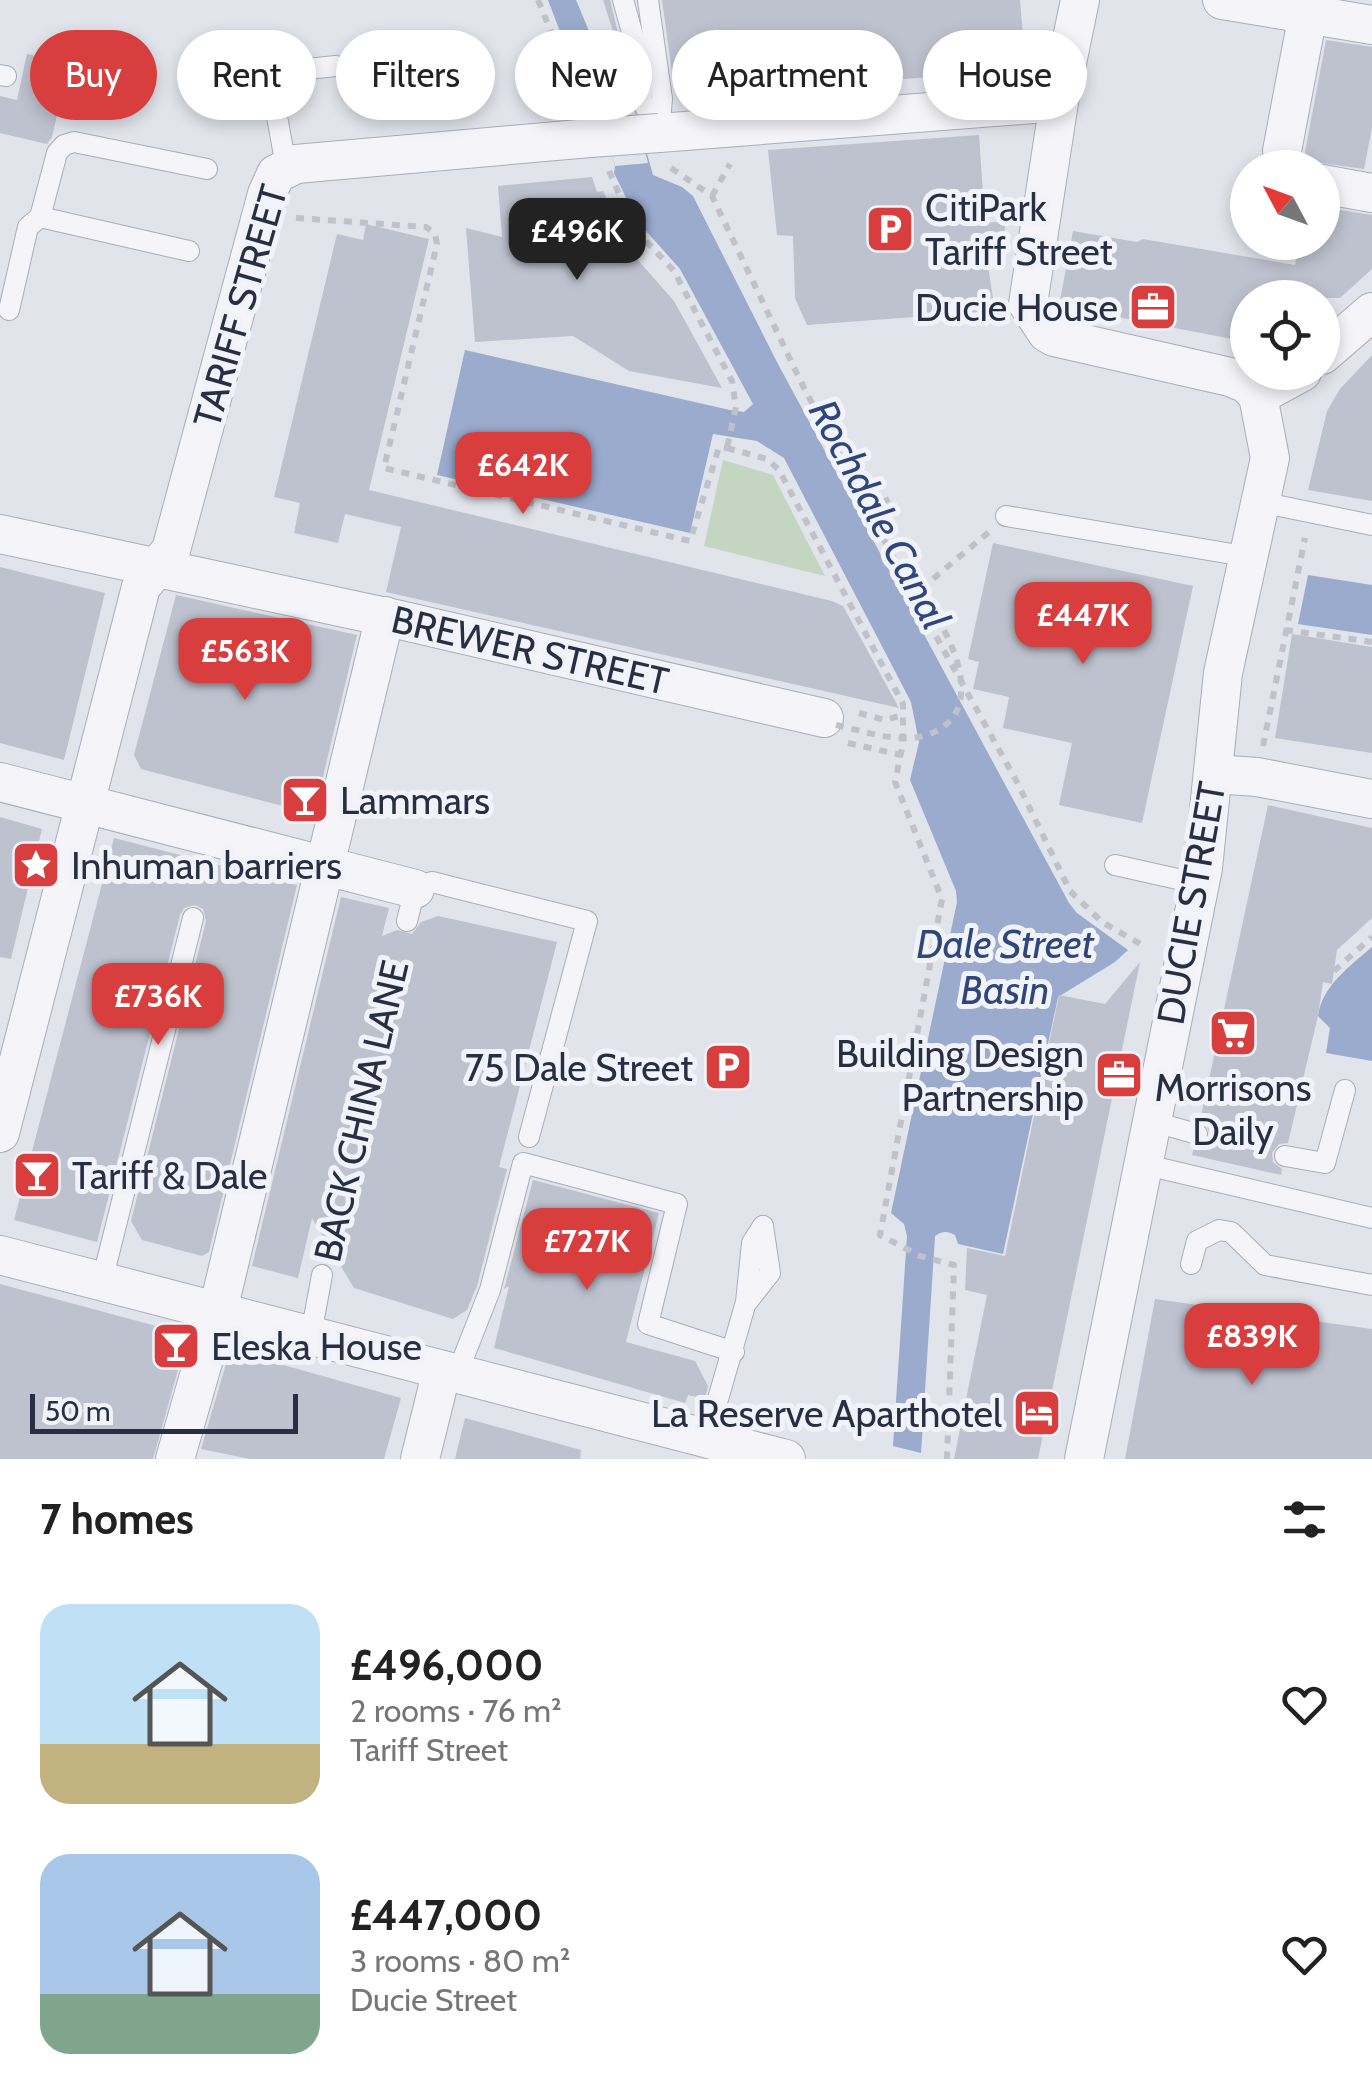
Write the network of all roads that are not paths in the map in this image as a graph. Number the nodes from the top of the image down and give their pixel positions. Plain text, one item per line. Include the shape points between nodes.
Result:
1 (622, 0) edge
2 (648, 0) edge
3 (1080, 0) edge
4 (1222, 0) edge
5 (1308, 14) junction
6 (1372, 24) edge
7 (1074, 30) edge
8 (336, 66) dead end
9 (923, 118) edge
10 (1056, 120) edge
11 (662, 148) junction
12 (1285, 150) edge
13 (286, 166) junction
14 (207, 168) dead end
15 (1340, 187) edge
16 (1372, 193) edge
17 (40, 217) junction
18 (189, 250) dead end
19 (10, 310) dead end
20 (1372, 312) edge
21 (1340, 340) edge
22 (1269, 390) edge
23 (1258, 396) junction
24 (1260, 502) junction
25 (1006, 516) road end
26 (1372, 525) edge
27 (0, 534) edge
28 (1250, 557) junction
29 (156, 567) junction
30 (385, 616) junction
31 (839, 716) road end
32 (1214, 774) junction
33 (0, 782) edge
34 (1372, 799) edge
35 (86, 803) junction
36 (323, 864) junction
37 (1115, 865) dead end
38 (1200, 884) junction
39 (411, 905) joint
40 (193, 918) dead end
41 (1344, 1090) dead end
42 (1151, 1121) junction
43 (0, 1133) edge
44 (1197, 1134) dead end
45 (529, 1138) dead end
46 (1285, 1156) dead end
47 (1142, 1164) junction
48 (1372, 1218) edge
49 (0, 1256) edge
50 (1191, 1264) dead end
51 (322, 1275) road end
52 (102, 1281) junction
53 (1372, 1285) edge
54 (746, 1302) dead end
55 (218, 1310) junction
56 (311, 1334) junction
57 (734, 1352) junction
58 (449, 1372) junction
59 (708, 1424) edge
60 (175, 1459) edge
61 (420, 1459) edge
62 (786, 1459) edge
63 (1084, 1459) edge

1 - 11 lane via 642,101
2 - 11 lane
3 - 7 street
4 - 5 street
5 - 6 street
5 - 12 street
8 - 13 lane via 269,73
9 - 11 street, TARIFF STREET
10 - 23 street via 1028,304 1047,334 1230,377
11 - 13 street, TARIFF STREET, bridge via 593,138
13 - 29 street, TARIFF STREET via 271,182 171,550
14 - 17 lane via 74,142 57,153
15 - 16 street
17 - 18 lane
17 - 19 lane via 28,227
20 - 21 street
22 - 23 street
23 - 24 street, DUCIE STREET via 1270,458
24 - 26 lane
24 - 28 street, DUCIE STREET
25 - 28 lane
27 - 29 street, BREWER STREET
28 - 32 street, DUCIE STREET via 1218,700
29 - 30 street, BREWER STREET
29 - 35 street, TARIFF STREET via 142,587
30 - 31 street, BREWER STREET
30 - 36 street
32 - 34 street
32 - 38 street, DUCIE STREET
33 - 35 street
35 - 36 street via 209,848
35 - 43 street, TARIFF STREET
36 - 39 street
36 - 55 street
37 - 38 lane
38 - 42 street, DUCIE STREET
39 - 45 lane via 432,882 586,921
40 - 52 lane
41 - 46 lane via 1325,1163
42 - 44 lane
42 - 47 street, DUCIE STREET
47 - 48 lane
47 - 63 street, DUCIE STREET
49 - 52 street
50 - 53 lane via 1197,1241 1225,1230 1265,1265
51 - 56 lane, BACK CHINA LANE
52 - 55 street
54 - 57 lane
55 - 56 street
55 - 60 street
56 - 58 street
57 - 58 lane via 648,1324 677,1204 523,1162 490,1290
57 - 59 lane
58 - 59 street
58 - 61 street
59 - 62 street

